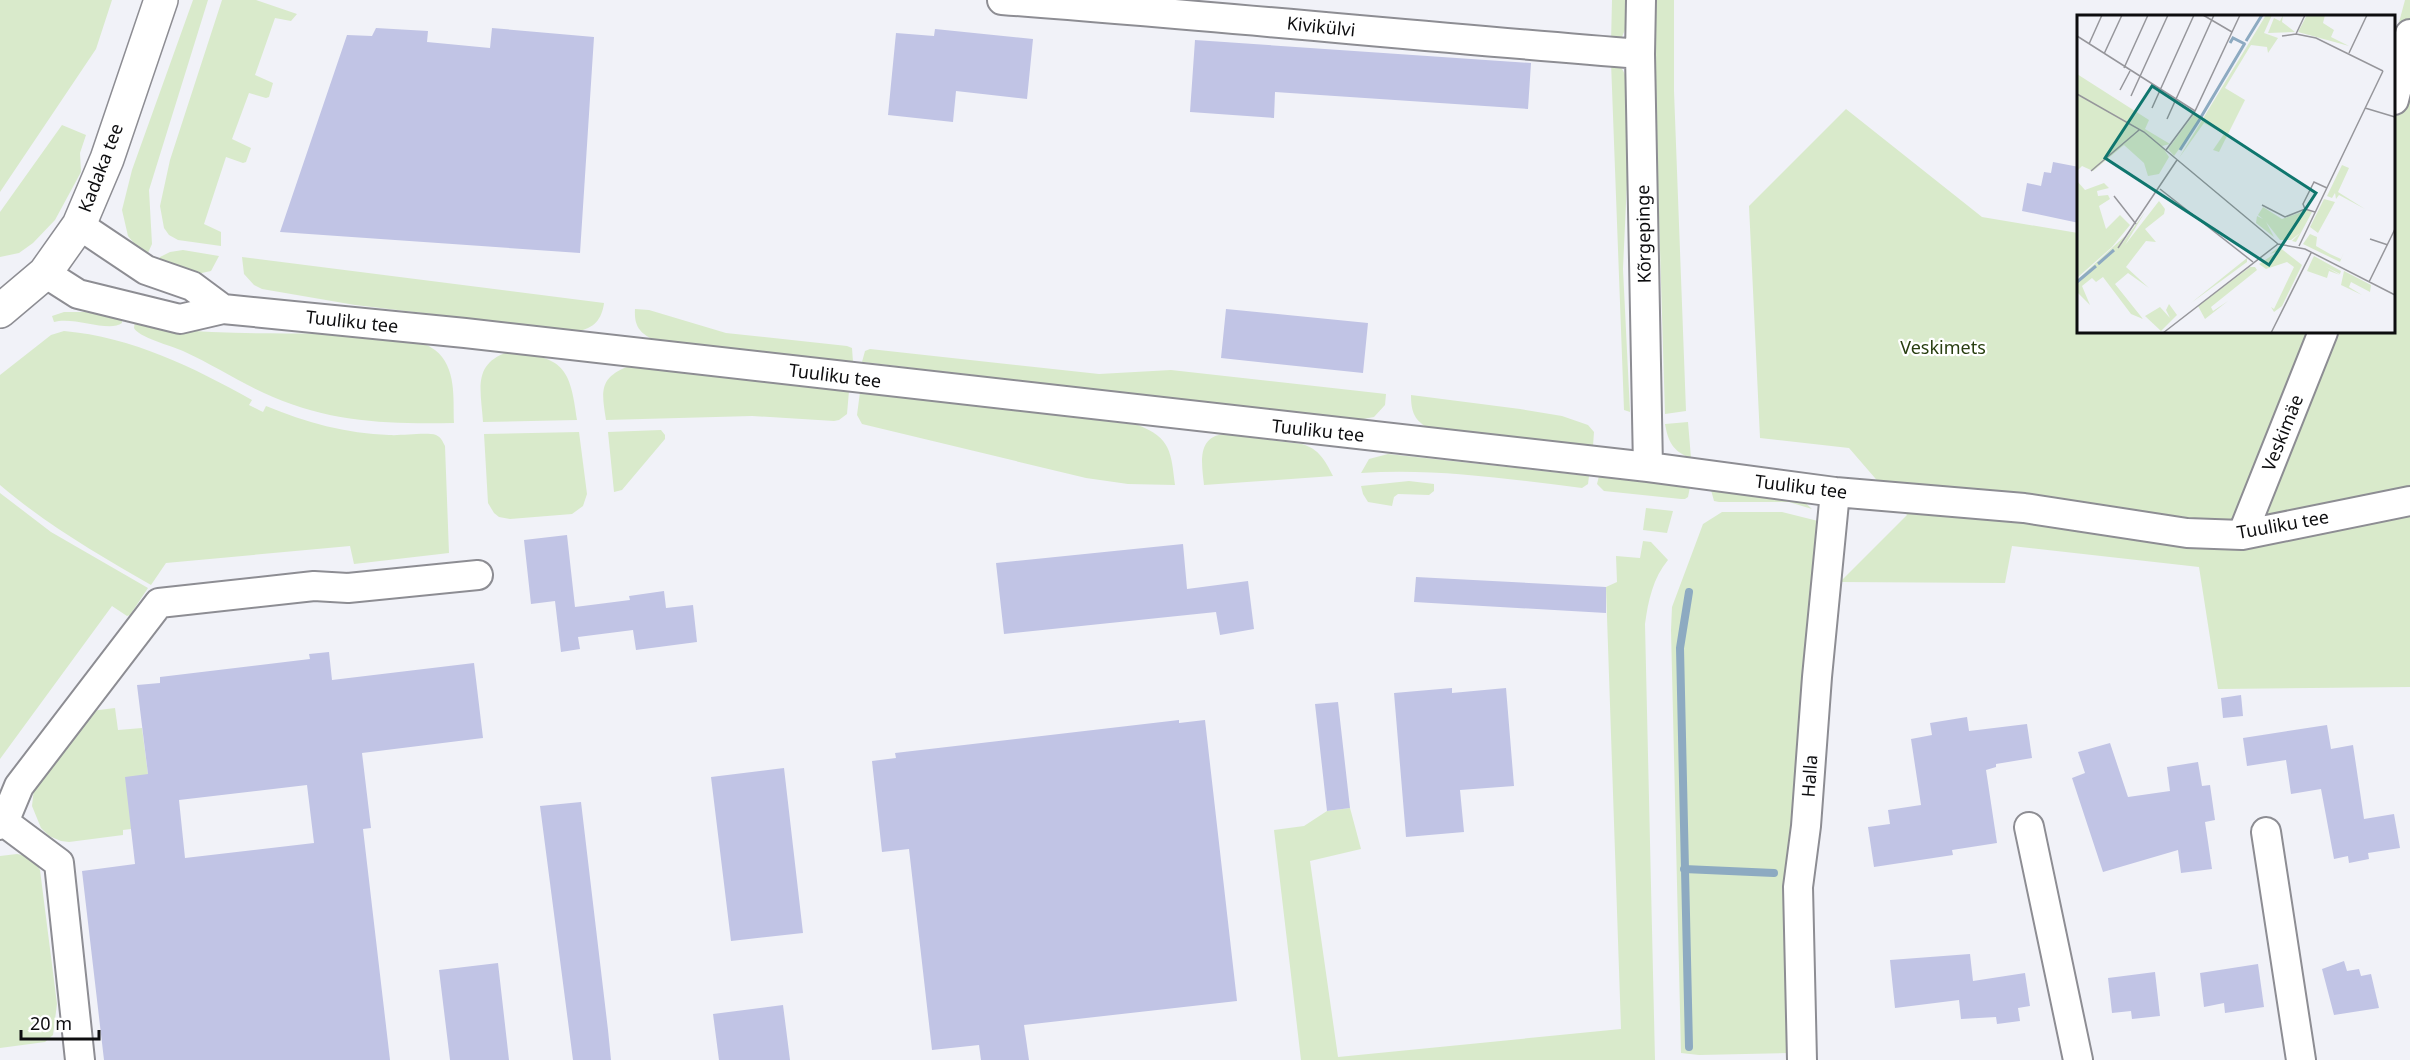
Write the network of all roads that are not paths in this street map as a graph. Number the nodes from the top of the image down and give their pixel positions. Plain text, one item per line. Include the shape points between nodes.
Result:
1 (160, 0) edge
2 (1002, 0) edge
3 (1641, 0) edge
4 (2410, 34) edge
5 (1640, 54) junction
6 (2395, 96) edge
7 (78, 225) junction
8 (45, 273) junction
9 (223, 309) junction
10 (0, 311) edge
11 (2323, 333) edge
12 (1648, 467) junction
13 (1835, 492) junction
14 (2410, 501) edge
15 (2242, 535) junction
16 (478, 575) dead end
17 (2, 823) edge
18 (2029, 827) dead end
19 (2266, 832) dead end
20 (80, 1060) edge
21 (1802, 1060) edge
22 (2078, 1060) edge
23 (2301, 1060) edge

1 - 7 main road, Kadaka tee via 106,159
2 - 5 street, Kivikülvi
3 - 5 street, Kõrgepinge
4 - 6 street
5 - 12 street, Kõrgepinge
7 - 8 main road, Kadaka tee
7 - 9 street via 146,270 192,286
8 - 9 street, Tuuliku tee via 78,294 180,319
8 - 10 main road, Kadaka tee
9 - 12 street, Tuuliku tee
11 - 15 street, Veskimäe
12 - 13 street, Tuuliku tee
13 - 15 street, Tuuliku tee via 2024,508 2187,533
13 - 21 street, Halla via 1798,887
14 - 15 street, Tuuliku tee
16 - 17 street via 348,588 314,586 159,603 19,786
17 - 20 street via 59,863
18 - 22 street
19 - 23 street

